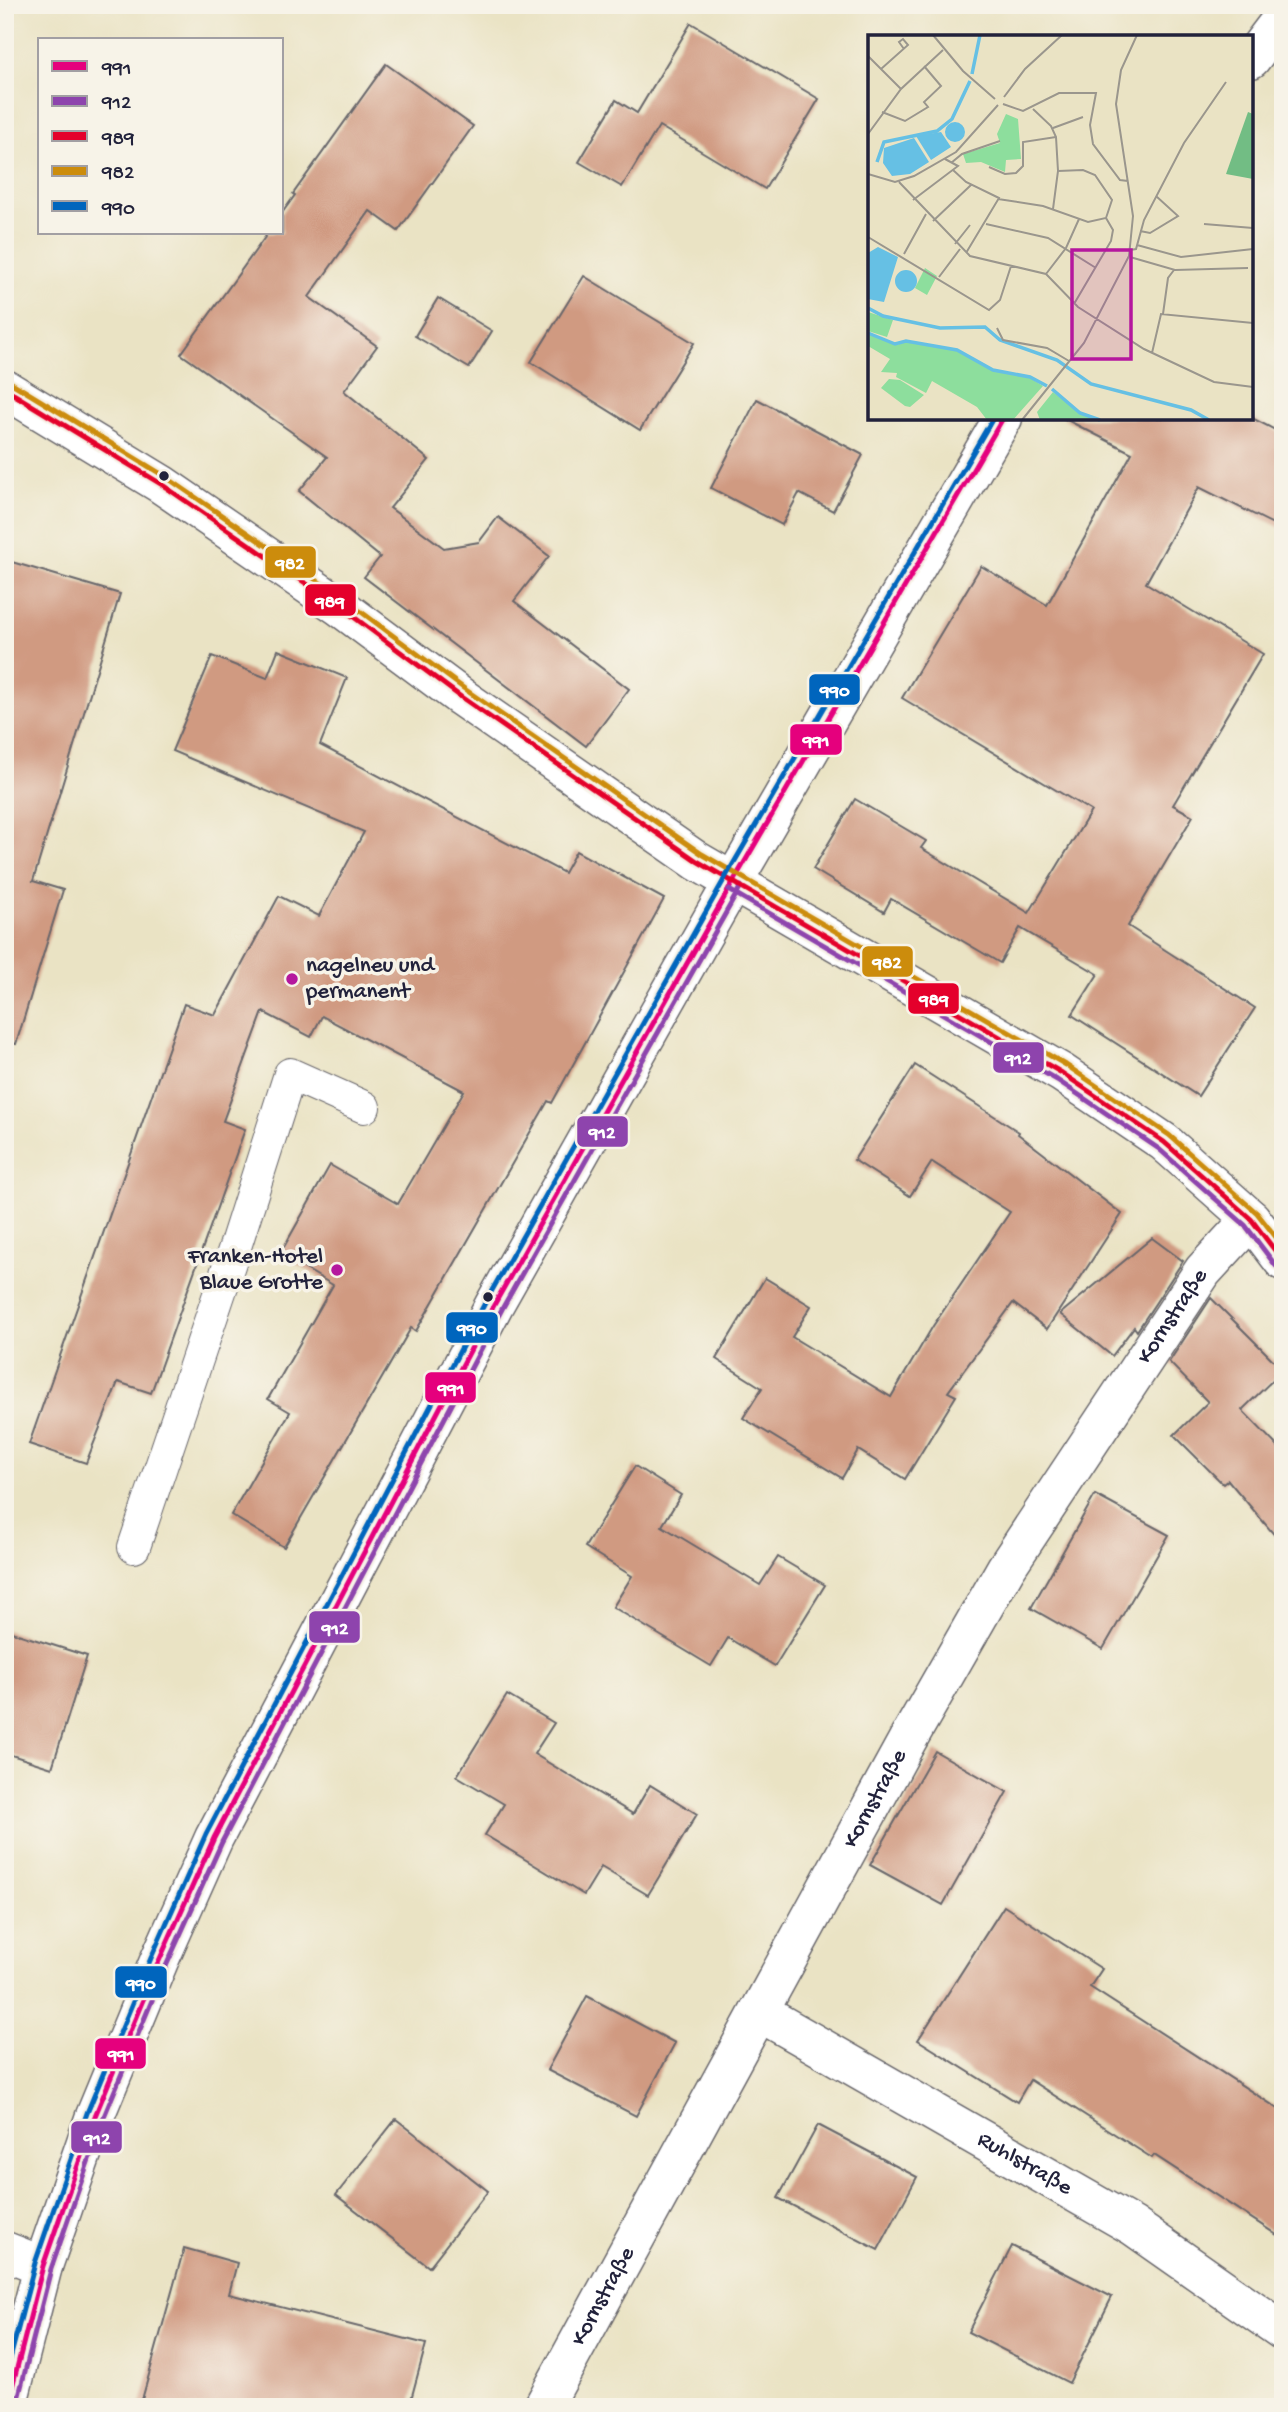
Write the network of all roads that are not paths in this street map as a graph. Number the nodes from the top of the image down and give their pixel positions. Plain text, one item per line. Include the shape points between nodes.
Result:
1 (1283, 16) edge
2 (1253, 56) edge
3 (5, 388) edge
4 (1002, 420) edge
5 (733, 881) junction
6 (365, 1107) dead end
7 (1251, 1219) junction
8 (1283, 1261) edge
9 (134, 1546) dead end
10 (759, 2012) junction
11 (5, 2251) edge
12 (43, 2266) junction
13 (1283, 2331) edge
14 (7, 2401) edge
15 (543, 2407) edge

1 - 2 street
3 - 5 street via 161,484 697,861
4 - 5 street
5 - 7 street via 1062,1073 1164,1142
5 - 12 street via 494,1305 214,1838 94,2116
6 - 9 lane via 290,1074
7 - 8 street
7 - 10 street, Kornstraße via 1203,1271 1006,1568
10 - 13 street, Ruhlstraße via 1133,2226
10 - 15 street, Kornstraße
11 - 12 street
12 - 14 street

